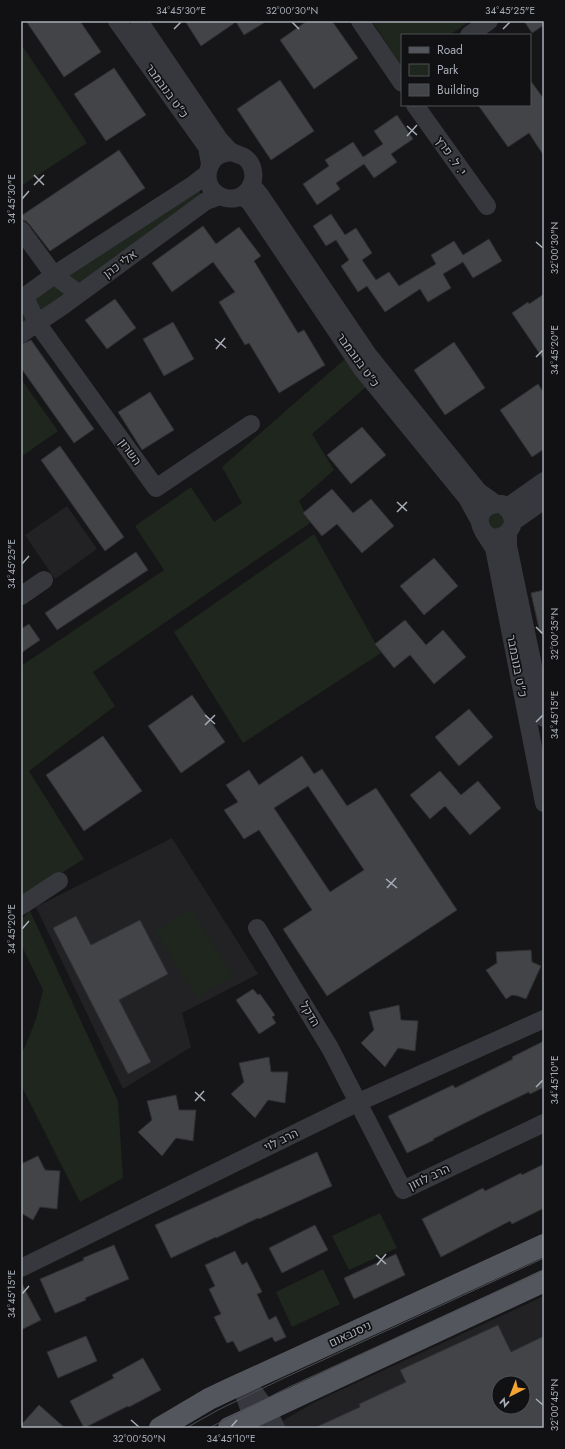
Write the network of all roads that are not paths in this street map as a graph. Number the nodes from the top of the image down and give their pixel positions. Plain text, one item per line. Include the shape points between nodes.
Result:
1 (117, 21) edge
2 (139, 21) edge
3 (360, 21) edge
4 (489, 21) edge
5 (470, 34) edge
6 (401, 82) edge
7 (416, 106) edge
8 (232, 152) junction
9 (208, 169) junction
10 (246, 191) junction
11 (220, 196) junction
12 (487, 206) dead end
13 (21, 230) edge
14 (54, 275) junction
15 (80, 294) junction
16 (22, 303) edge
17 (64, 305) junction
18 (37, 323) junction
19 (21, 334) edge
20 (251, 424) dead end
21 (544, 481) edge
22 (544, 500) edge
23 (506, 517) junction
24 (481, 526) junction
25 (44, 580) dead end
26 (21, 596) edge
27 (544, 718) edge
28 (544, 803) edge
29 (59, 881) dead end
30 (21, 906) edge
31 (258, 928) dead end
32 (544, 1019) edge
33 (359, 1102) junction
34 (544, 1123) edge
35 (544, 1245) edge
36 (21, 1268) edge
37 (544, 1281) edge
38 (244, 1383) junction
39 (263, 1421) edge
40 (160, 1428) edge
41 (229, 1428) edge

1 - 9 street, כ"ט בנובמבר via 207,146
2 - 8 street, כ"ט בנובמבר via 219,139
3 - 6 street
4 - 5 street
7 - 12 street, י. ל. פרץ
8 - 9 street via 215,157
8 - 10 street via 242,155 251,164 254,172
9 - 11 street via 208,182 212,191
9 - 14 street via 194,184
10 - 11 street via 228,199
10 - 23 street, כ"ט בנובמבר via 260,194 369,356 478,491
10 - 24 street, כ"ט בנובמבר via 249,201 362,369 467,498
11 - 15 street, אלי כהן via 206,201
13 - 14 street
14 - 15 street
14 - 16 street
14 - 17 street
15 - 17 street, אלי כהן
16 - 18 street, השרון
17 - 18 street, אלי כהן
18 - 19 street, אלי כהן
18 - 20 street, השרון via 156,488
21 - 23 street
22 - 23 street
23 - 24 street via 490,505 484,510
23 - 24 street via 502,536 491,537
23 - 27 street, כ"ט בנובמבר via 508,546
24 - 28 street, כ"ט בנובמבר via 494,548
25 - 26 street
29 - 30 street
31 - 33 street, הדקל via 330,1048
32 - 33 street, הרב לוי
33 - 34 street, הרב לוזון via 403,1190
33 - 36 street, הרב לוי
35 - 38 main road, ניסנבאום
37 - 39 main road
38 - 39 street via 245,1397
38 - 40 main road, ניסנבאום via 209,1399
39 - 41 main road

